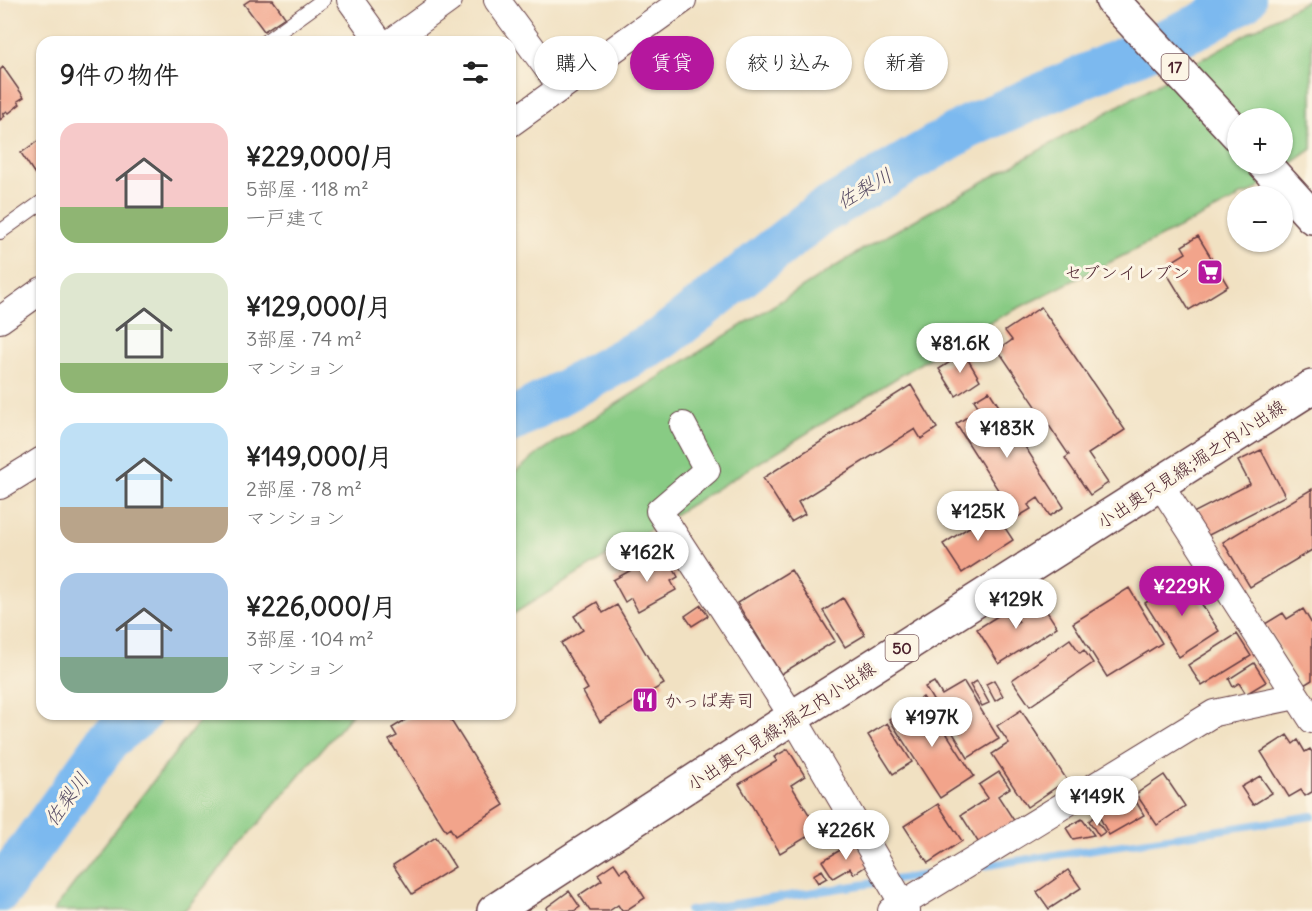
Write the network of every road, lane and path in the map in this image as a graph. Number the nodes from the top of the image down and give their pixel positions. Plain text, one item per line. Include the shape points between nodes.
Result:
1 (323, 0) edge
2 (350, 0) edge
3 (449, 0) edge
4 (498, 0) edge
5 (683, 0) edge
6 (1112, 0) edge
7 (273, 36) edge
8 (376, 36) edge
9 (399, 36) edge
10 (618, 46) edge
11 (534, 50) edge
12 (557, 90) edge
13 (516, 120) edge
14 (1227, 123) edge
15 (1274, 174) edge
16 (36, 206) edge
17 (1312, 217) edge
18 (0, 232) edge
19 (36, 294) edge
20 (0, 320) edge
21 (1312, 387) edge
22 (683, 425) dead end
23 (36, 464) edge
24 (1160, 484) junction
25 (0, 486) edge
26 (1296, 696) junction
27 (793, 717) junction
28 (1312, 720) edge
29 (900, 909) edge
30 (494, 911) edge

1 - 7 lane
2 - 8 street
3 - 9 street
4 - 11 street
5 - 10 street
6 - 14 main road, 17
12 - 13 street
15 - 17 main road
16 - 18 lane
19 - 20 street
21 - 24 main road, 小出奥只見線;堀之内小出線 / 50
22 - 27 street via 707,470 659,511
23 - 25 street
24 - 26 street
24 - 27 main road, 小出奥只見線;堀之内小出線 / 50
26 - 28 street
26 - 29 street via 1214,713
27 - 29 street
27 - 30 main road, 小出奥只見線;堀之内小出線 / 50

